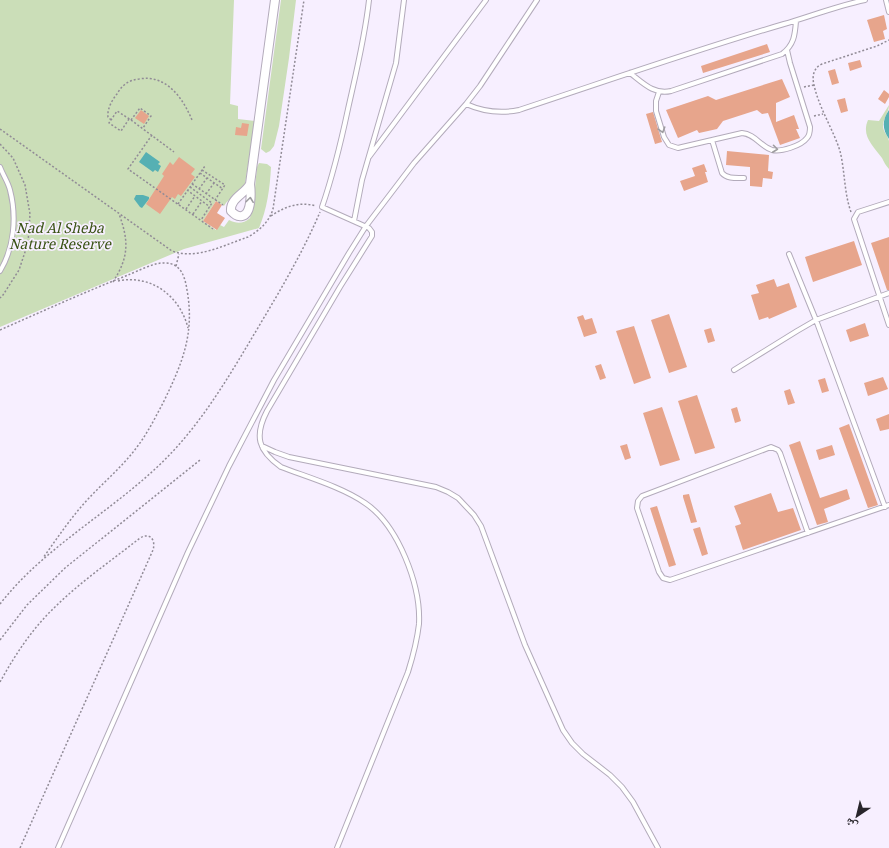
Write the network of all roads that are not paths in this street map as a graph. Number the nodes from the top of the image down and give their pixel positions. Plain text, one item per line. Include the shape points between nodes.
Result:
1 (275, 0) edge
2 (369, 0) edge
3 (404, 0) edge
4 (486, 0) edge
5 (537, 0) edge
6 (865, 0) edge
7 (886, 0) edge
8 (889, 12) edge
9 (796, 21) junction
10 (787, 50) junction
11 (630, 73) junction
12 (659, 92) junction
13 (466, 104) junction
14 (712, 140) junction
15 (367, 159) junction
16 (0, 167) edge
17 (744, 178) dead end
18 (250, 184) junction
19 (889, 202) edge
20 (354, 221) junction
21 (366, 226) junction
22 (789, 254) dead end
23 (0, 271) edge
24 (889, 293) edge
25 (879, 296) junction
26 (816, 320) junction
27 (889, 325) edge
28 (734, 370) dead end
29 (261, 445) junction
30 (887, 506) edge
31 (808, 533) junction
32 (58, 848) edge
33 (337, 848) edge
34 (658, 848) edge

1 - 18 street
2 - 20 lane via 356,75 338,154 322,208
3 - 15 lane via 396,63
4 - 15 lane
5 - 13 lane
6 - 9 lane
7 - 8 lane
9 - 10 lane via 794,40
9 - 11 lane
10 - 12 lane via 671,92
14 -> 10 lane via 746,133 769,148 778,150 798,144 809,136 810,126
11 - 12 lane via 649,88
11 - 13 lane via 519,110 486,111
12 -> 14 lane via 656,111 669,145 678,148
13 - 21 lane via 414,163
14 - 17 lane via 722,173 730,178
15 - 20 lane
16 - 23 lane via 10,190 14,214 12,240 5,264
18 -> 18 street via 233,202 232,211 235,215 244,216 247,213 251,196
19 - 25 lane via 858,212 854,219
20 - 21 lane
21 - 29 lane via 372,232 371,241 340,286 267,411 260,428
21 - 32 lane via 274,380 229,466 188,552
22 - 26 lane
24 - 25 lane
25 - 26 lane
25 - 27 lane
26 - 28 lane
26 - 30 lane
29 - 33 lane via 273,462 281,467 353,496 377,513 395,537 412,574 417,598 419,624 414,654
29 - 34 lane via 289,456 436,487 448,492 467,506 480,526 525,645 563,730 583,754 622,787
30 - 31 lane
31 - 31 lane via 674,579 667,579 659,572 637,504 642,496 772,447 780,453

